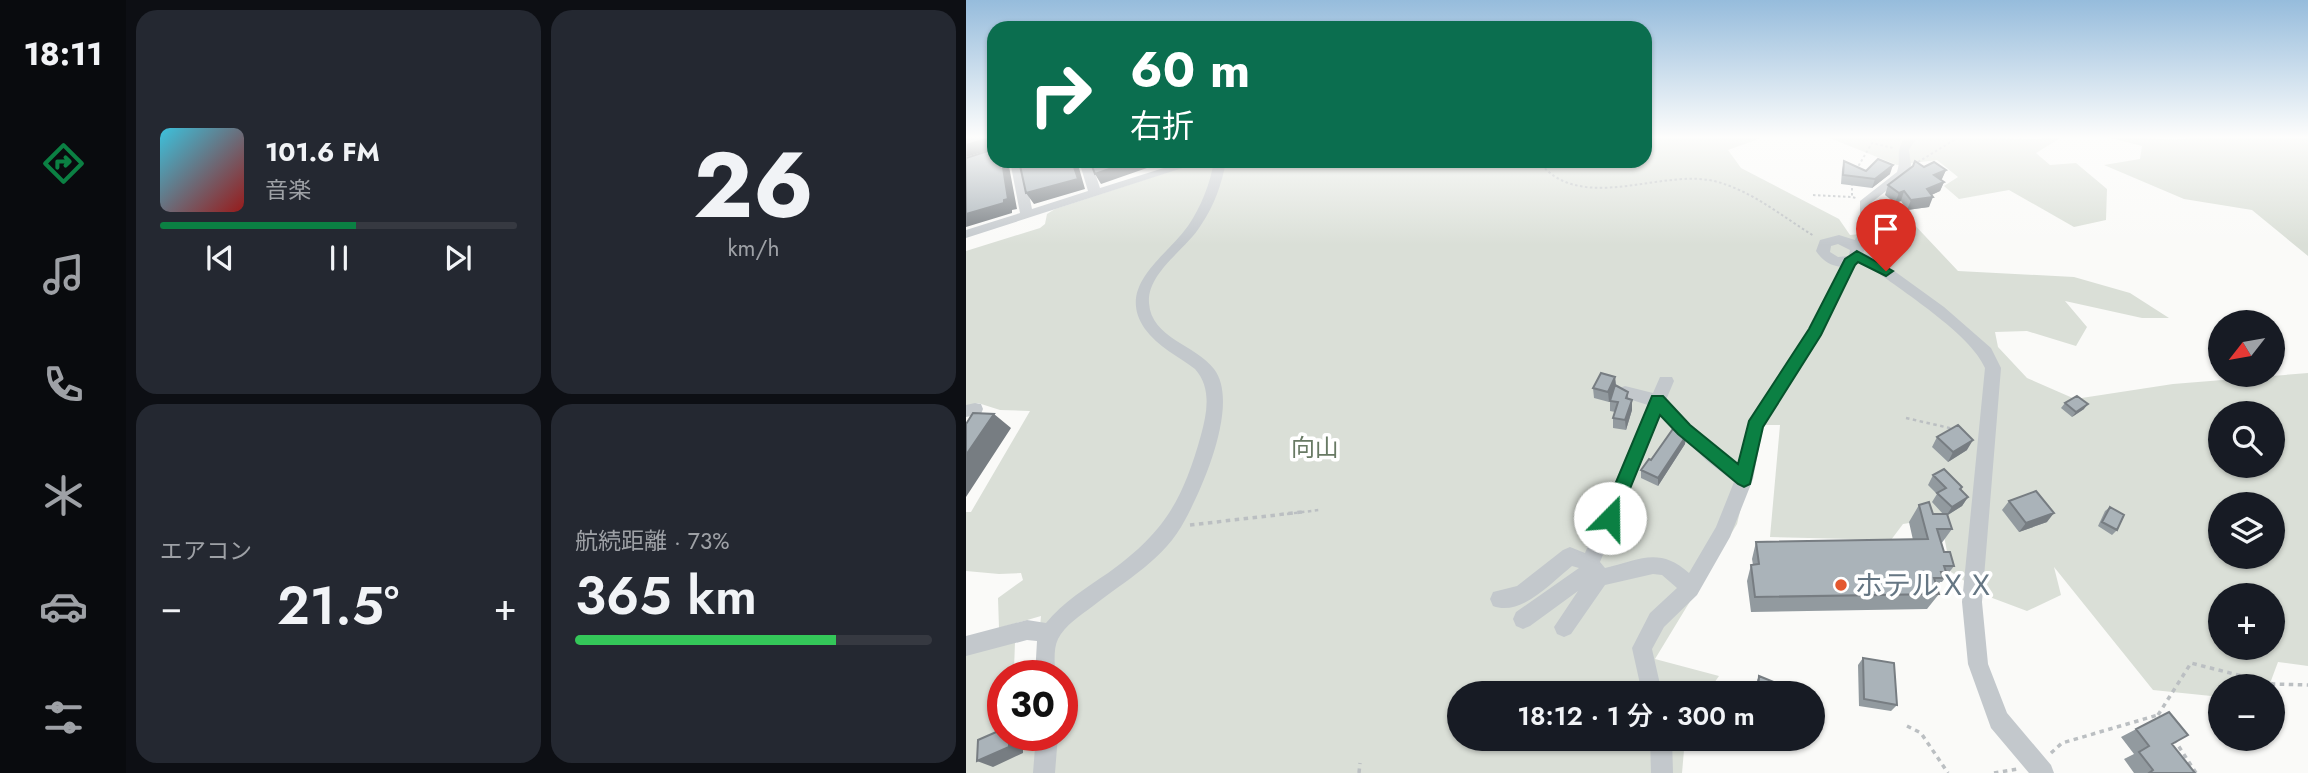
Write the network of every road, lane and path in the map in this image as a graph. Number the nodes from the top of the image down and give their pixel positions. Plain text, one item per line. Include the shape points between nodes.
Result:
1 (1019, 173) edge
2 (1089, 173) edge
3 (1160, 173) edge
4 (1218, 173) edge
5 (1554, 173) edge
6 (1855, 173) edge
7 (1902, 173) edge
8 (1154, 175) joint
9 (1095, 193) junction
10 (1813, 195) dead end
11 (1852, 197) junction
12 (1866, 201) junction
13 (1027, 214) junction
14 (966, 234) edge
15 (1825, 243) junction
16 (1855, 255) junction
17 (1666, 381) dead end
18 (1625, 392) edge
19 (1658, 401) junction
20 (1906, 418) dead end
21 (1961, 430) edge
22 (1744, 479) junction
23 (1318, 510) dead end
24 (1172, 527) junction
25 (1595, 570) junction
26 (1690, 589) junction
27 (1500, 598) dead end
28 (1523, 619) dead end
29 (1564, 627) dead end
30 (1050, 633) junction
31 (966, 646) edge
32 (1044, 660) edge
33 (1649, 681) edge
34 (2308, 685) edge
35 (2158, 715) junction
36 (1907, 726) dead end
37 (2166, 727) edge
38 (2174, 738) edge
39 (1046, 751) edge
40 (1661, 751) edge
41 (1360, 763) dead end
42 (2040, 769) edge
43 (1044, 773) edge
44 (1359, 773) edge
45 (1662, 773) edge
46 (1948, 773) edge
47 (2196, 773) edge

1 - 13 street
2 - 9 street
3 - 8 street
4 - 24 street via 1195,226 1153,275 1141,300 1151,326 1211,376 1217,396 1189,495
5 - 15 path via 1567,183 1605,187 1713,181 1755,200
6 - 11 path
7 - 12 street
8 - 9 street
9 - 13 street
10 - 11 path
11 - 12 path
12 - 16 street via 1867,228
13 - 14 street
15 - 16 street via 1845,240
15 - 16 street via 1822,251 1830,259
16 - 22 street via 1815,331 1755,426
16 - 42 street via 1874,263 1939,312 1986,352 1993,368 1972,602 1978,664 1999,720
17 - 19 street
18 - 19 street
19 - 22 street via 1678,424
19 - 25 street
20 - 21 path
22 - 26 street via 1724,531
23 - 24 path
24 - 30 street
25 - 26 street via 1607,577 1658,565 1674,569
25 - 27 street via 1570,556 1522,594
25 - 28 street
25 - 29 street
26 - 33 street via 1657,620 1642,648
30 - 31 street via 1027,630
30 - 32 street
34 - 35 path via 2273,684 2191,663
35 - 37 path
35 - 42 path via 2062,743
36 - 46 path via 1921,733
38 - 47 path
39 - 43 street
40 - 45 street
41 - 44 path

